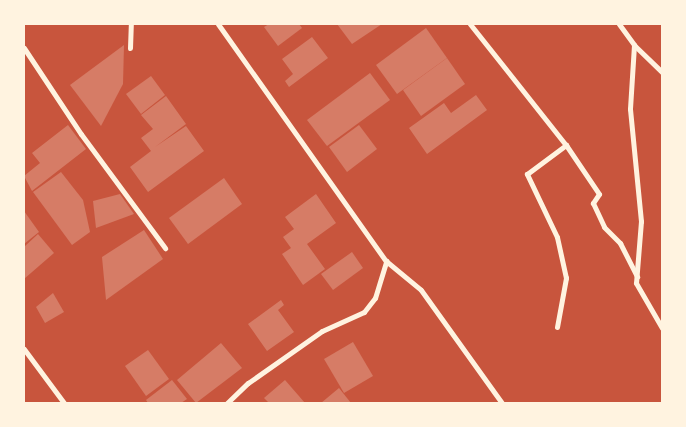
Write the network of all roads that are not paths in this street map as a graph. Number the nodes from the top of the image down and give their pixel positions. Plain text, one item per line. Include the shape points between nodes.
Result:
1 (131, 24) edge
2 (218, 24) edge
3 (470, 24) edge
4 (619, 24) edge
5 (634, 45) junction
6 (24, 48) edge
7 (130, 48) dead end
8 (662, 72) edge
9 (566, 145) junction
10 (165, 248) dead end
11 (386, 261) junction
12 (637, 277) junction
13 (558, 327) dead end
14 (662, 328) edge
15 (24, 349) edge
16 (64, 403) edge
17 (227, 403) edge
18 (502, 403) edge

1 - 7 street
2 - 11 street
3 - 9 street
4 - 5 street
5 - 8 street
5 - 12 street via 630,109 641,220
6 - 10 street via 81,134
9 - 12 street via 599,194 593,203 604,227 620,243
9 - 13 street via 527,174 557,237 566,278
11 - 17 street via 375,298 364,312 322,332 248,383
11 - 18 street via 421,290
12 - 14 street via 636,283
15 - 16 street

